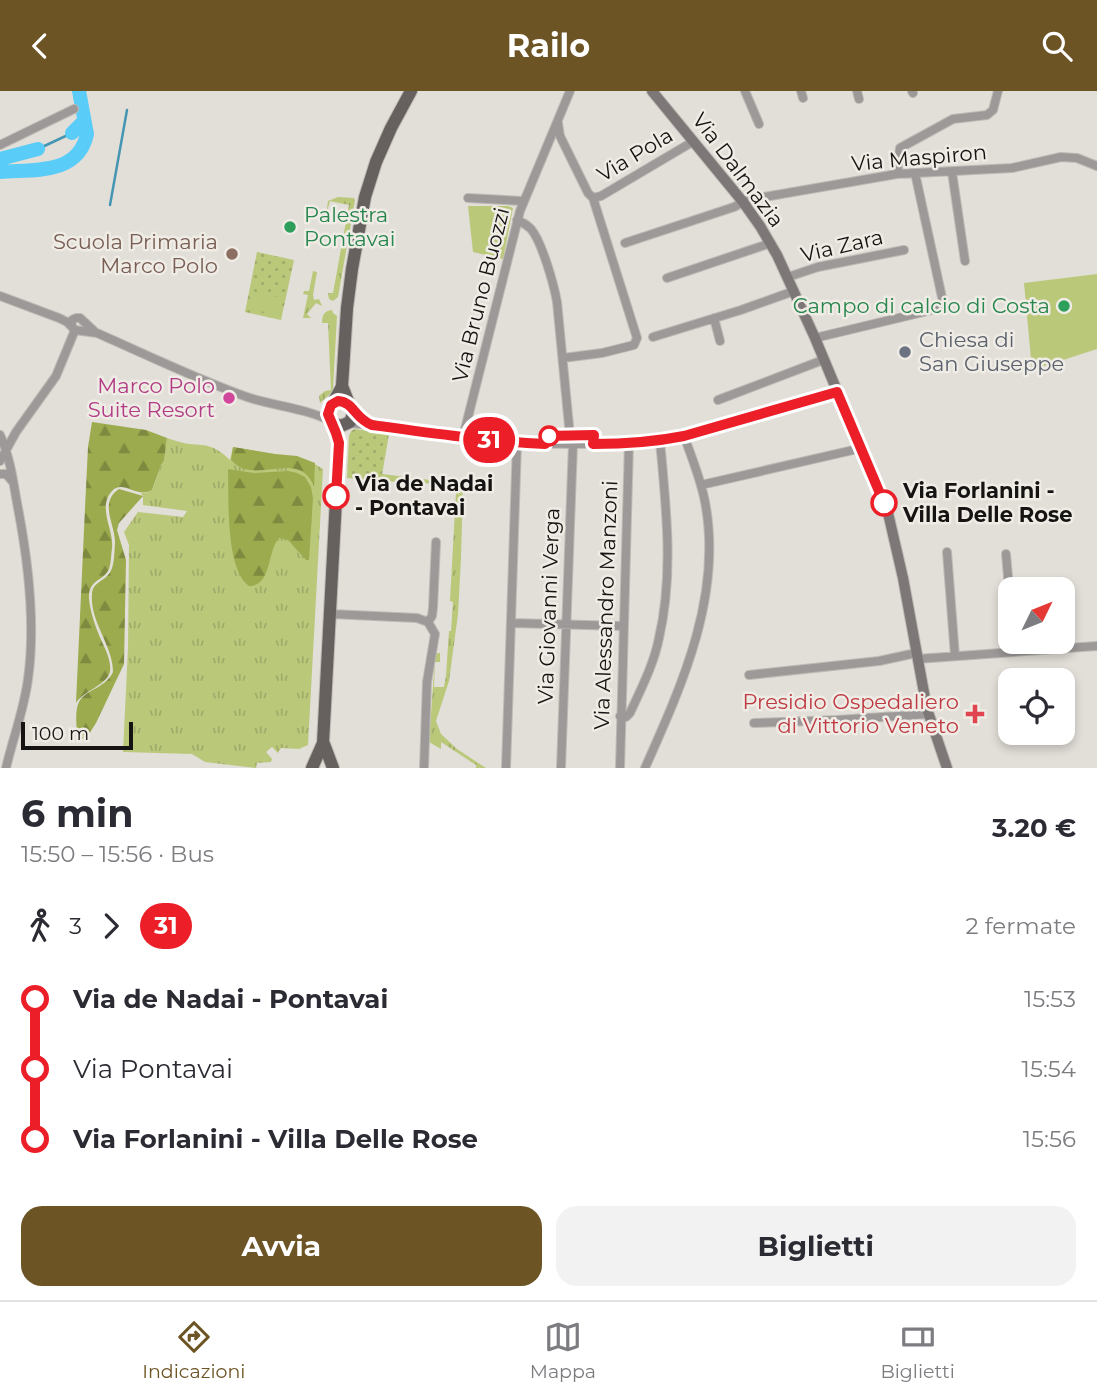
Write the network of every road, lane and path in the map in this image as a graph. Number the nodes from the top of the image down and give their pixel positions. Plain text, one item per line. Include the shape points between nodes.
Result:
1 (411, 91) edge
2 (570, 91) edge
3 (652, 91) edge
4 (745, 91) edge
5 (998, 91) edge
6 (74, 109) dead end
7 (559, 119) junction
8 (759, 124) dead end
9 (694, 141) junction
10 (0, 145) edge
11 (547, 148) junction
12 (566, 148) junction
13 (1097, 166) edge
14 (952, 172) junction
15 (915, 173) junction
16 (897, 174) junction
17 (468, 198) dead end
18 (593, 198) junction
19 (523, 201) junction
20 (743, 202) junction
21 (517, 220) junction
22 (625, 243) dead end
23 (771, 243) junction
24 (904, 250) dead end
25 (965, 261) dead end
26 (788, 277) junction
27 (667, 278) dead end
28 (794, 291) junction
29 (0, 296) edge
30 (714, 318) junction
31 (78, 328) junction
32 (653, 337) dead end
33 (815, 338) junction
34 (720, 341) dead end
35 (563, 358) junction
36 (823, 360) junction
37 (342, 386) junction
38 (837, 392) junction
39 (718, 400) dead end
40 (332, 404) junction
41 (305, 412) junction
42 (349, 416) junction
43 (331, 422) junction
44 (0, 435) edge
45 (684, 436) junction
46 (463, 437) junction
47 (571, 440) junction
48 (660, 441) junction
49 (339, 443) junction
50 (517, 443) junction
51 (629, 443) junction
52 (862, 448) junction
53 (6, 450) junction
54 (0, 461) edge
55 (0, 474) edge
56 (14, 484) junction
57 (701, 485) junction
58 (436, 543) dead end
59 (947, 552) dead end
60 (1006, 554) dead end
61 (1008, 577) edge
62 (331, 614) junction
63 (428, 622) junction
64 (510, 623) junction
65 (567, 625) junction
66 (622, 627) junction
67 (1075, 646) edge
68 (1097, 646) edge
69 (998, 649) edge
70 (917, 656) junction
71 (955, 656) junction
72 (749, 675) dead end
73 (929, 714) junction
74 (620, 716) junction
75 (754, 723) dead end
76 (323, 743) junction
77 (5, 763) edge
78 (332, 767) edge
79 (312, 768) edge
80 (424, 768) edge
81 (506, 768) edge
82 (561, 768) edge
83 (620, 768) edge
84 (645, 768) edge
85 (947, 768) edge

1 - 37 main road via 380,151 365,197 346,308
2 - 7 street, Via Bruno Buozzi
3 - 9 street, Via Dalmazia
4 - 8 street
5 - 16 street via 987,115 953,119 900,148
6 - 10 street
7 - 11 street, Via Bruno Buozzi
7 - 12 street via 558,132
9 - 18 street, Via Pola
9 - 20 street, Via Dalmazia
11 - 12 street via 557,142
11 - 19 street, Via Bruno Buozzi
12 - 18 street
13 - 14 street, Via Maspiron via 1061,157 1012,168
14 - 15 street, Via Maspiron
14 - 25 street
15 - 16 street, Via Maspiron
15 - 33 street via 943,302 936,309
16 - 20 street, Via Maspiron
17 - 19 street, Via Bruno Buozzi
18 - 35 street via 637,341 611,352
19 - 21 street, Via Bruno Buozzi
20 - 22 street, Via Maspiron
20 - 23 street, Via Dalmazia
21 - 35 street, Via Giovanni Verga via 533,231 546,262 557,302
21 - 46 street, Via Bruno Buozzi
23 - 26 street, Via Dalmazia
23 - 27 street
24 - 26 street, Via Zara
26 - 28 street, Via Dalmazia
28 - 30 street
28 - 33 street, Via Dalmazia
29 - 31 street
30 - 32 street
30 - 34 street
31 - 41 street via 241,395
31 - 53 street via 56,376
33 - 36 street, Via Dalmazia
35 - 47 street, Via Giovanni Verga
36 - 38 street, Via Dalmazia
36 - 39 street
37 - 40 main road
37 - 42 main road
38 - 45 street
38 - 52 street, Via Dalmazia
40 - 41 street via 321,411
40 - 42 main road via 342,401
40 - 43 main road
41 - 43 street
42 - 43 main road via 338,426
42 - 46 street via 372,425
42 - 49 main road
43 - 49 main road
44 - 53 street
45 - 48 street
45 - 57 street
46 - 50 street
47 - 50 street
47 - 51 street
47 - 65 street, Via Giovanni Verga
48 - 51 street
48 - 74 street via 668,544 662,622 656,652 630,713
49 - 62 main road
50 - 64 street
51 - 66 street, Via Alessandro Manzoni
52 - 57 street
52 - 70 street, Via Dalmazia via 888,513
53 - 54 street
53 - 56 street
55 - 56 street via 8,475
56 - 77 street via 27,558 31,637 24,704
57 - 84 street via 709,538 706,593 687,669
58 - 63 street via 433,612
59 - 71 street
60 - 61 street
62 - 63 street
62 - 76 main road
63 - 80 street via 435,638 427,682
64 - 65 street
64 - 81 street
65 - 66 street
65 - 82 street, Via Giovanni Verga
66 - 74 street, Via Alessandro Manzoni
67 - 68 street
69 - 71 street
70 - 71 street
70 - 72 street
70 - 73 street, Via Dalmazia
73 - 75 street
73 - 85 street, Via Dalmazia
74 - 83 street, Via Alessandro Manzoni
76 - 78 main road
76 - 79 main road
78 - 79 main road via 324,762

